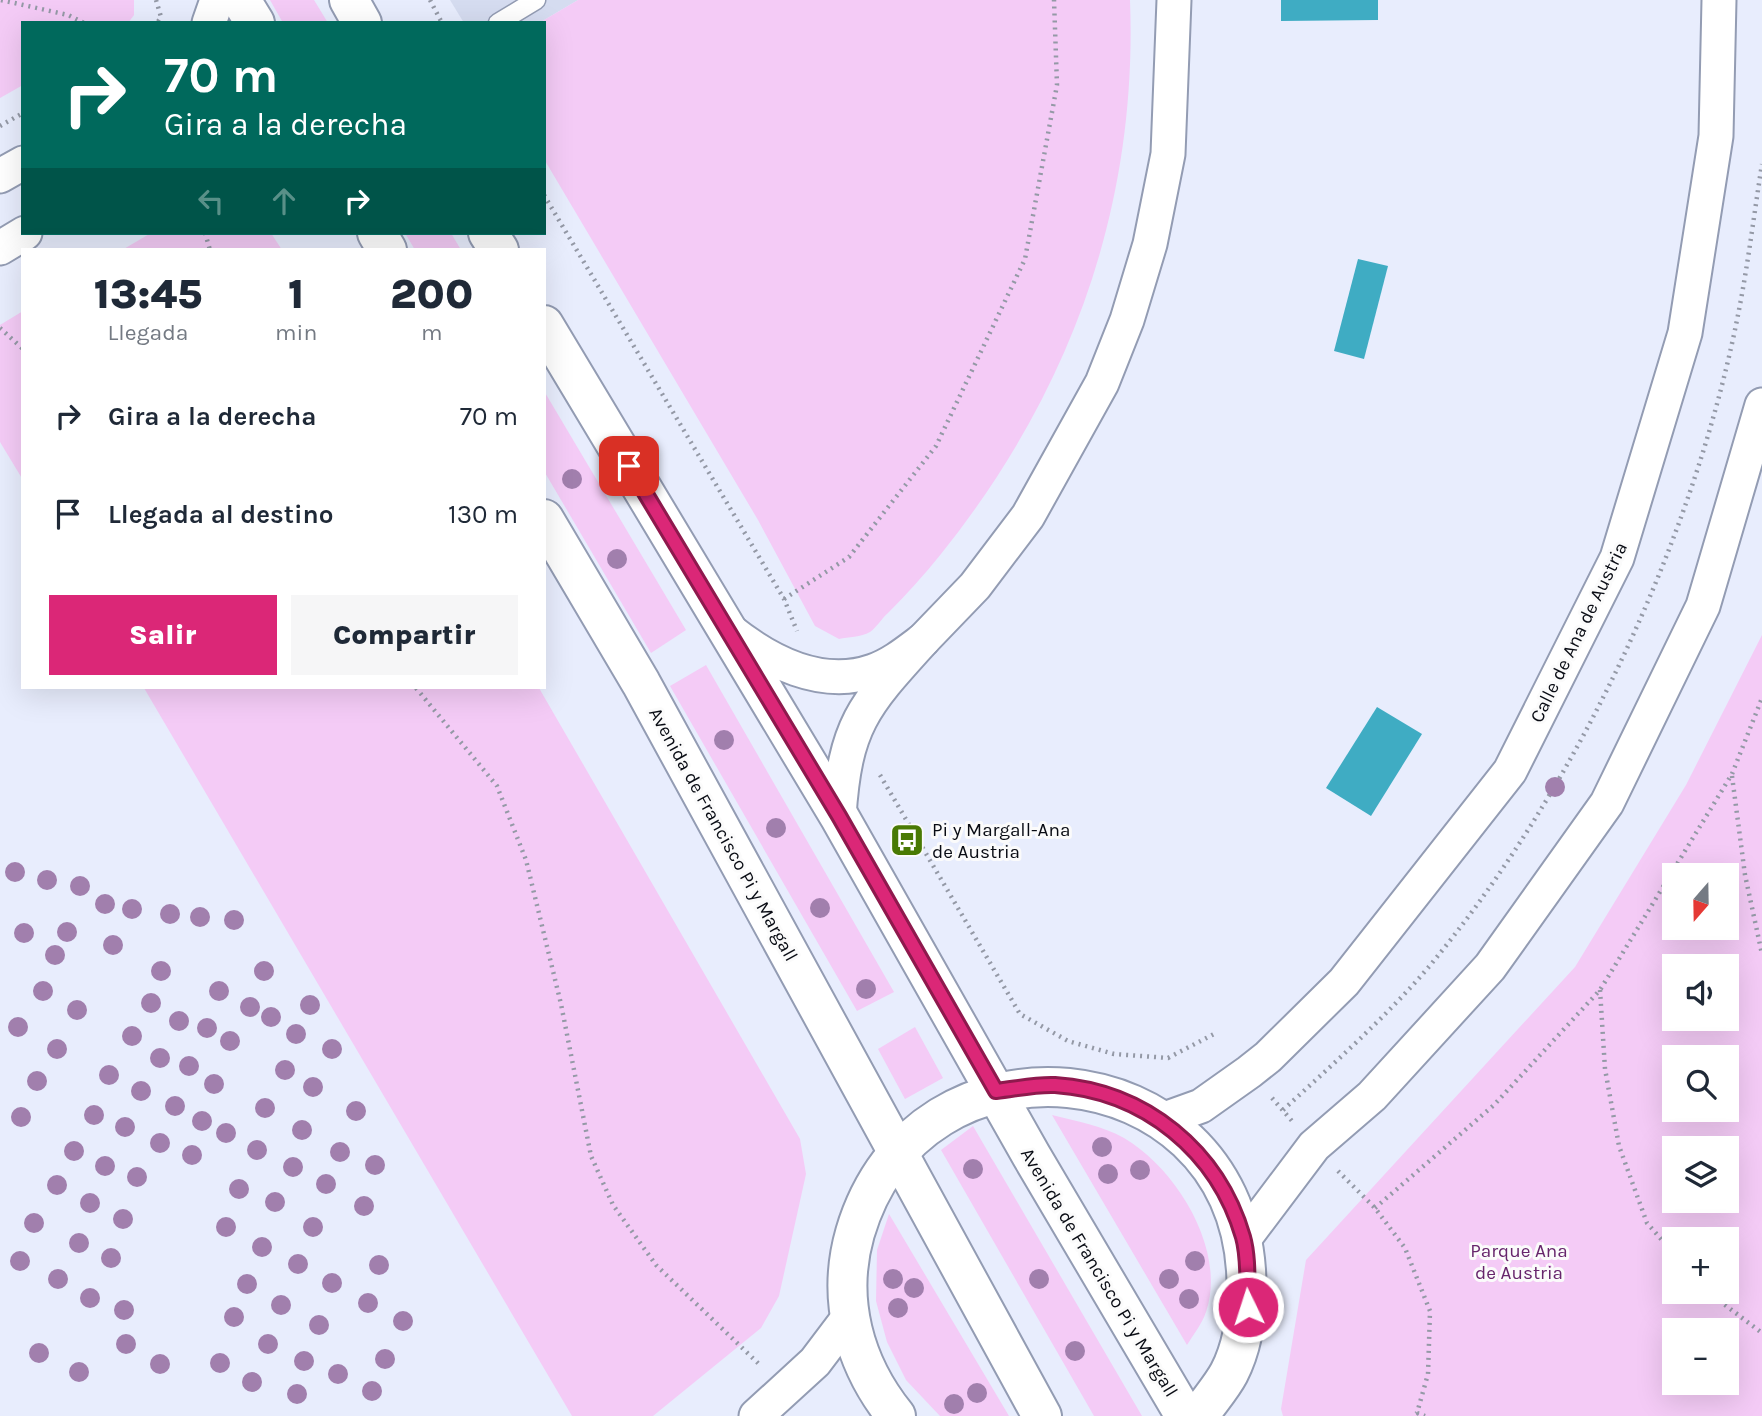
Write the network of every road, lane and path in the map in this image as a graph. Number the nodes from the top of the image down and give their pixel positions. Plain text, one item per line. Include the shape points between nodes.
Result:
1 (1, 0) edge
2 (156, 0) edge
3 (217, 0) edge
4 (242, 0) edge
5 (349, 0) edge
6 (430, 0) edge
7 (536, 0) edge
8 (1054, 0) edge
9 (1174, 0) edge
10 (1719, 0) edge
11 (80, 21) edge
12 (158, 21) edge
13 (210, 21) edge
14 (254, 21) edge
15 (361, 21) edge
16 (441, 21) edge
17 (501, 21) edge
18 (21, 114) edge
19 (0, 126) edge
20 (21, 164) edge
21 (0, 176) edge
22 (22, 235) edge
23 (0, 248) edge
24 (0, 328) edge
25 (546, 328) edge
26 (21, 347) edge
27 (1762, 405) edge
28 (546, 522) edge
29 (784, 599) dead end
30 (729, 630) junction
31 (923, 640) junction
32 (417, 689) edge
33 (1762, 698) edge
34 (1732, 774) junction
35 (839, 816) junction
36 (1762, 954) edge
37 (1600, 990) junction
38 (996, 1091) junction
39 (1283, 1111) dead end
40 (1162, 1120) junction
41 (1314, 1146) junction
42 (897, 1152) junction
43 (1375, 1208) junction
44 (1244, 1240) junction
45 (1662, 1240) edge
46 (1724, 1304) edge
47 (849, 1317) junction
48 (1762, 1333) edge
49 (766, 1372) dead end
50 (1415, 1414) edge
51 (756, 1416) edge
52 (896, 1416) edge
53 (1042, 1416) edge
54 (1185, 1416) edge
55 (1199, 1416) edge
56 (1425, 1416) edge

1 - 11 path
2 - 12 path
3 - 13 street
4 - 14 street
5 - 15 street
6 - 16 path
7 - 17 lane
8 - 29 path via 1057,85 1025,259 936,446 849,557
9 - 31 street via 1168,154 1150,244 1102,383 1028,516 975,586
10 - 40 street, Calle de Ana de Austria via 1716,136 1685,333 1617,558 1510,771 1344,982 1249,1072 1201,1106
18 - 19 path
20 - 21 street
22 - 23 street
24 - 26 path
25 - 30 street, Avenida de Francisco Pi y Margall
27 - 41 street via 1703,606 1607,803 1490,967 1372,1096
28 - 42 street, Avenida de Francisco Pi y Margall via 641,683
30 - 31 street via 777,663 832,676 872,671
30 - 35 street, Avenida de Francisco Pi y Margall
31 - 35 street via 861,715 845,756
32 - 49 path via 498,786 526,860 591,1156 613,1205 656,1265
33 - 34 path
34 - 36 path via 1745,875
34 - 37 path
35 - 38 street, Avenida de Francisco Pi y Margall
37 - 43 path via 1494,1105
37 - 45 path via 1605,1069 1619,1146 1647,1223
38 - 40 street, Avenida de Francisco Pi y Margall via 1053,1085 1099,1093
38 - 42 street, Avenida de Francisco Pi y Margall via 942,1114
38 - 54 street, Avenida de Francisco Pi y Margall
39 - 41 path
40 - 44 street, Avenida de Francisco Pi y Margall via 1199,1153 1227,1194
41 - 43 path
41 - 44 street
42 - 47 street, Avenida de Francisco Pi y Margall via 864,1202 848,1258
42 - 53 street, Avenida de Francisco Pi y Margall
43 - 50 path via 1405,1248 1430,1311 1428,1374
44 - 55 street, Avenida de Francisco Pi y Margall via 1248,1307 1230,1371
46 - 48 path
47 - 51 street via 815,1362
47 - 52 street, Avenida de Francisco Pi y Margall via 859,1355 876,1391
50 - 56 path

